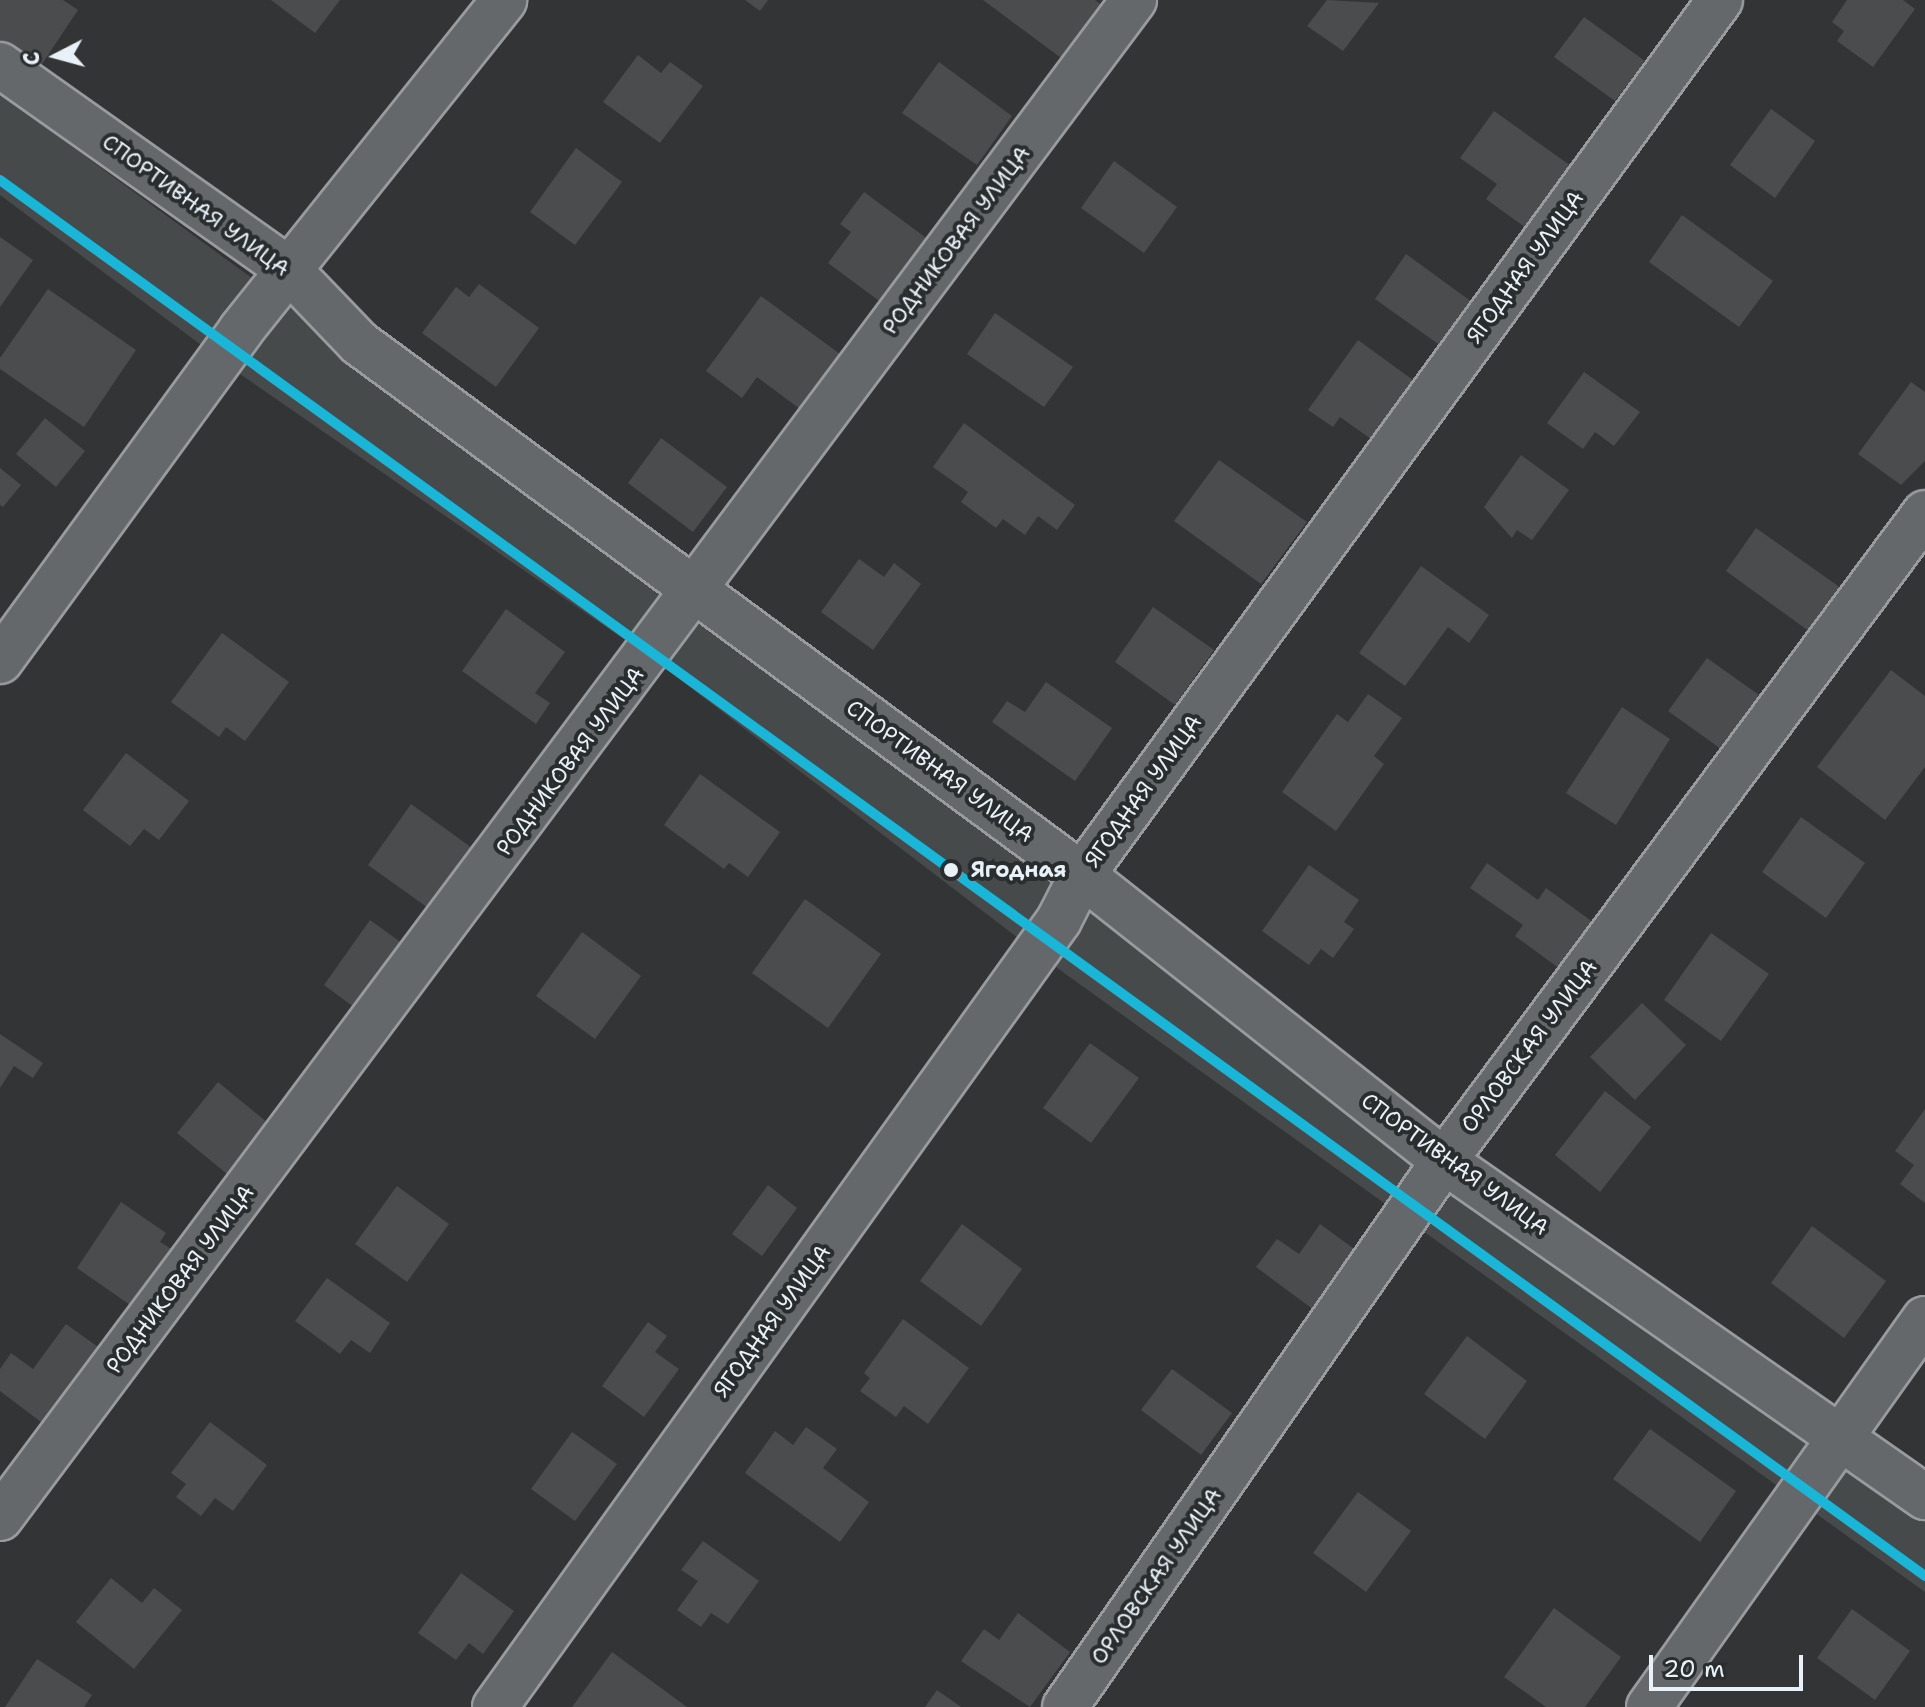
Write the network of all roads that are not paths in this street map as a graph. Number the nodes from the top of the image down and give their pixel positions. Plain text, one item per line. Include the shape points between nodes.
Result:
1 (504, 0) edge
2 (1134, 0) edge
3 (1720, 0) edge
4 (0, 65) edge
5 (289, 270) junction
6 (1925, 513) edge
7 (695, 592) junction
8 (0, 661) edge
9 (1082, 875) junction
10 (1444, 1161) junction
11 (1925, 1319) edge
12 (1840, 1435) junction
13 (1925, 1497) edge
14 (0, 1518) edge
15 (495, 1707) edge
16 (1065, 1707) edge
17 (1649, 1707) edge

1 - 5 street
2 - 7 street, РОДНИКОВАЯ УЛИЦА
3 - 9 street, ЯГОДНАЯ УЛИЦА
4 - 5 street, СПОРТИВНАЯ УЛИЦА
5 - 7 street, СПОРТИВНАЯ УЛИЦА via 359,343
5 - 8 street
6 - 10 street, ОРЛОВСКАЯ УЛИЦА
7 - 9 street, СПОРТИВНАЯ УЛИЦА
7 - 14 street, РОДНИКОВАЯ УЛИЦА
9 - 10 street, СПОРТИВНАЯ УЛИЦА
9 - 15 street, ЯГОДНАЯ УЛИЦА via 1059,920
10 - 12 street, СПОРТИВНАЯ УЛИЦА
10 - 16 street, ОРЛОВСКАЯ УЛИЦА
11 - 12 street
12 - 13 street, СПОРТИВНАЯ УЛИЦА
12 - 17 street

